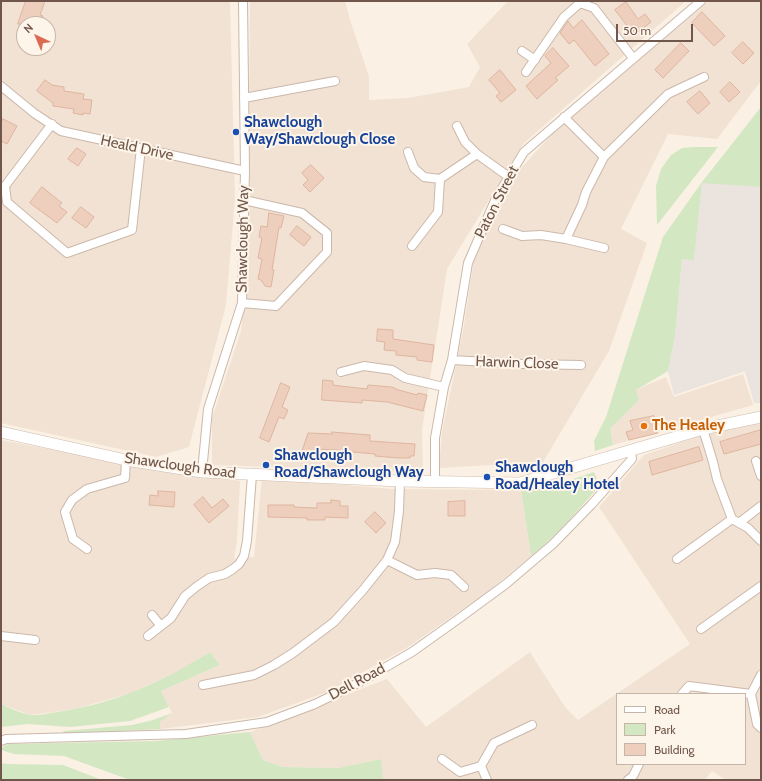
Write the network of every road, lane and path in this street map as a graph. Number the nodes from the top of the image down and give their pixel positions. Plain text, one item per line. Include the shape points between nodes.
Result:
1 (243, 1) edge
2 (701, 1) edge
3 (589, 3) edge
4 (522, 50) dead end
5 (632, 58) junction
6 (534, 60) junction
7 (526, 72) dead end
8 (704, 76) dead end
9 (335, 81) dead end
10 (1, 86) edge
11 (244, 98) junction
12 (564, 117) junction
13 (52, 124) junction
14 (457, 126) dead end
15 (141, 148) junction
16 (408, 152) dead end
17 (477, 154) junction
18 (604, 157) junction
19 (245, 171) junction
20 (509, 177) junction
21 (440, 179) junction
22 (244, 200) junction
23 (503, 230) dead end
24 (566, 238) junction
25 (412, 246) dead end
26 (604, 248) dead end
27 (242, 303) junction
28 (452, 360) junction
29 (581, 365) dead end
30 (341, 372) dead end
31 (444, 387) junction
32 (761, 417) edge
33 (703, 429) junction
34 (1, 432) edge
35 (631, 450) junction
36 (126, 460) junction
37 (756, 461) dead end
38 (202, 472) junction
39 (252, 475) junction
40 (761, 476) edge
41 (400, 481) junction
42 (435, 481) junction
43 (761, 506) edge
44 (736, 521) junction
45 (761, 541) edge
46 (87, 549) dead end
47 (677, 559) dead end
48 (387, 560) junction
49 (761, 586) edge
50 (464, 587) dead end
51 (152, 615) dead end
52 (161, 626) junction
53 (701, 630) dead end
54 (1, 636) edge
55 (148, 636) dead end
56 (35, 640) dead end
57 (761, 675) edge
58 (203, 685) dead end
59 (683, 693) edge
60 (743, 693) edge
61 (746, 693) edge
62 (751, 694) junction
63 (532, 725) dead end
64 (761, 728) edge
65 (1, 741) edge
66 (442, 759) dead end
67 (639, 765) edge
68 (481, 766) junction
69 (487, 780) edge
70 (628, 780) edge

1 - 11 street, Shawclough Way
2 - 5 street, Paton Street
3 - 5 street
3 - 6 street via 580,3 564,17
4 - 6 street
5 - 12 street, Paton Street
6 - 7 street
8 - 18 street via 668,94
9 - 11 street
10 - 13 street, Heald Drive
11 - 19 street, Shawclough Way
12 - 18 street
12 - 20 street, Paton Street via 524,152
13 - 15 street, Heald Drive via 61,131
13 - 15 street via 5,186 7,202 67,253 132,230
14 - 17 street via 465,142
15 - 19 street, Heald Drive
16 - 21 street via 414,168 424,177
17 - 20 street
17 - 21 street
18 - 24 street
19 - 22 street, Shawclough Way
20 - 28 street, Paton Street via 496,198 468,263
21 - 25 street via 438,212
22 - 27 street, Shawclough Way
22 - 27 street via 302,213 327,233 327,252 276,306
23 - 24 street via 522,236
24 - 26 street
27 - 38 street, Shawclough Way via 208,409
28 - 29 street, Harwin Close
28 - 31 street, Paton Street
30 - 31 street via 364,366 392,370 406,378
31 - 42 street, Paton Street via 435,438
32 - 33 main road, Shawclough Road
33 - 35 main road, Shawclough Road
33 - 44 street via 717,479
34 - 36 main road, Shawclough Road
35 - 42 main road, Shawclough Road via 520,483
35 - 65 street, Dell Road via 632,459 591,505 553,544 506,584 412,652 315,704 267,722 186,734
36 - 38 main road, Shawclough Road
36 - 46 street via 125,478 87,489 72,500 65,512 73,538
37 - 40 street
38 - 39 main road, Shawclough Road
39 - 41 main road, Shawclough Road
39 - 52 street via 244,556 233,569 209,578 185,596 171,618
41 - 42 main road, Shawclough Road
41 - 48 street via 395,542
43 - 44 street
44 - 45 street via 748,528
44 - 47 street
48 - 50 street via 417,575 451,575
48 - 58 street via 364,590 334,622 293,653 254,675
49 - 53 street
51 - 52 street
52 - 55 street
54 - 56 street
57 - 62 street
59 - 60 street via 689,686
61 - 62 street
62 - 64 street via 757,724
63 - 68 street via 494,743
66 - 68 street via 460,772
67 - 70 street via 634,776
68 - 69 street

